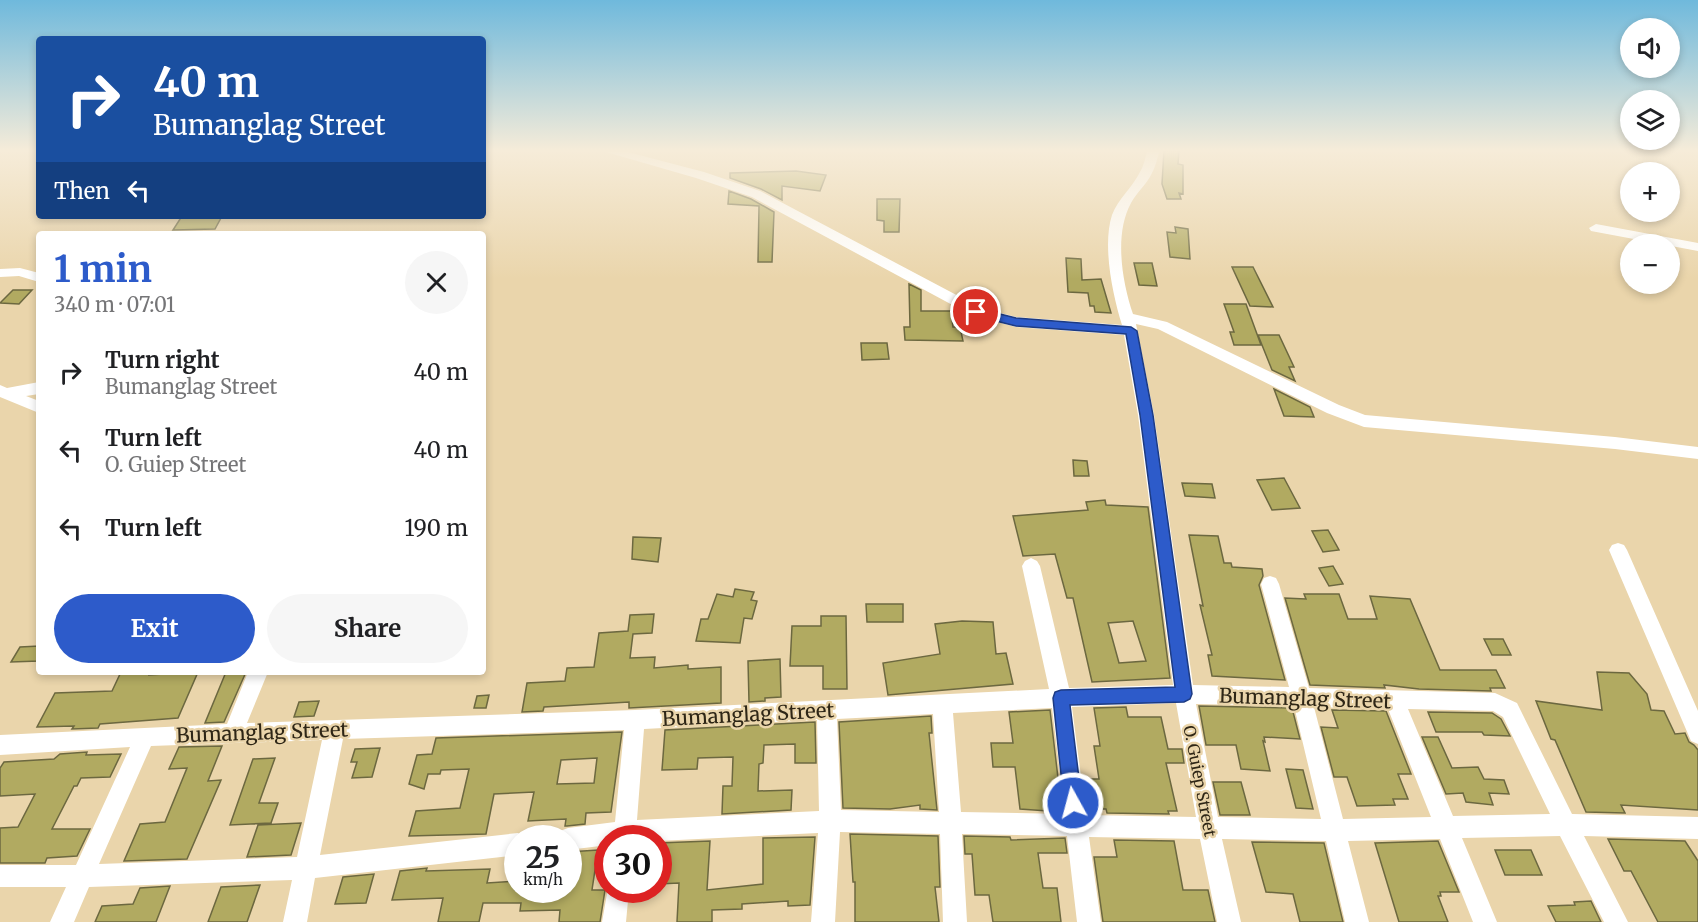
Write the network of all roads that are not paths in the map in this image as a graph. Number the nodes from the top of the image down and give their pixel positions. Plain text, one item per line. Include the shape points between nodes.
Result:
1 (753, 193) edge
2 (1131, 193) edge
3 (1596, 228) dead end
4 (1698, 247) edge
5 (0, 273) edge
6 (36, 277) edge
7 (1129, 324) junction
8 (36, 388) edge
9 (3, 392) edge
10 (36, 405) edge
11 (1698, 453) edge
12 (1618, 550) dead end
13 (1031, 566) dead end
14 (1270, 584) dead end
15 (257, 675) edge
16 (1184, 694) junction
17 (1302, 697) junction
18 (1061, 698) junction
19 (1395, 701) junction
20 (942, 703) junction
21 (827, 710) junction
22 (635, 720) junction
23 (335, 728) junction
24 (233, 733) junction
25 (1698, 734) edge
26 (145, 736) junction
27 (0, 745) edge
28 (830, 821) junction
29 (951, 822) junction
30 (1076, 824) junction
31 (626, 825) edge
32 (1566, 825) junction
33 (1447, 826) junction
34 (1209, 828) junction
35 (1698, 828) edge
36 (1333, 830) junction
37 (672, 832) edge
38 (504, 846) edge
39 (308, 868) junction
40 (0, 876) edge
41 (82, 876) junction
42 (616, 903) edge
43 (62, 922) edge
44 (295, 922) edge
45 (614, 922) edge
46 (823, 922) edge
47 (955, 922) edge
48 (1089, 922) edge
49 (1229, 922) edge
50 (1357, 922) edge
51 (1485, 922) edge
52 (1616, 922) edge

1 - 7 street via 976,312 1016,322
2 - 7 street, O. Guiep Street via 1116,231 1115,249
3 - 4 street
5 - 6 street via 20,272
7 - 11 street via 1162,325 1364,421
7 - 16 street, O. Guiep Street via 1146,415
8 - 9 street
9 - 10 street
12 - 25 street
13 - 18 street
14 - 17 street
15 - 24 street
16 - 17 street, Bumanglag Street
16 - 18 street, Bumanglag Street
16 - 34 street, O. Guiep Street
17 - 19 street, Bumanglag Street
17 - 36 street
18 - 20 street, Bumanglag Street
18 - 30 street
19 - 32 street, Bumanglag Street via 1496,702 1510,710
19 - 33 street
20 - 21 street, Bumanglag Street
20 - 29 street
21 - 22 street, Bumanglag Street
21 - 28 street
22 - 23 street, Bumanglag Street
22 - 31 street
23 - 24 street, Bumanglag Street
23 - 39 street
24 - 26 street, Bumanglag Street
26 - 27 street, Bumanglag Street
26 - 41 street
28 - 29 street
28 - 37 street
28 - 46 street
29 - 30 street
29 - 47 street
30 - 34 street
30 - 48 street
32 - 33 street
32 - 35 street
32 - 52 street
33 - 36 street
33 - 51 street
34 - 36 street
34 - 49 street, O. Guiep Street
36 - 50 street
38 - 39 street
39 - 41 street
39 - 44 street
40 - 41 street
41 - 43 street
42 - 45 street

